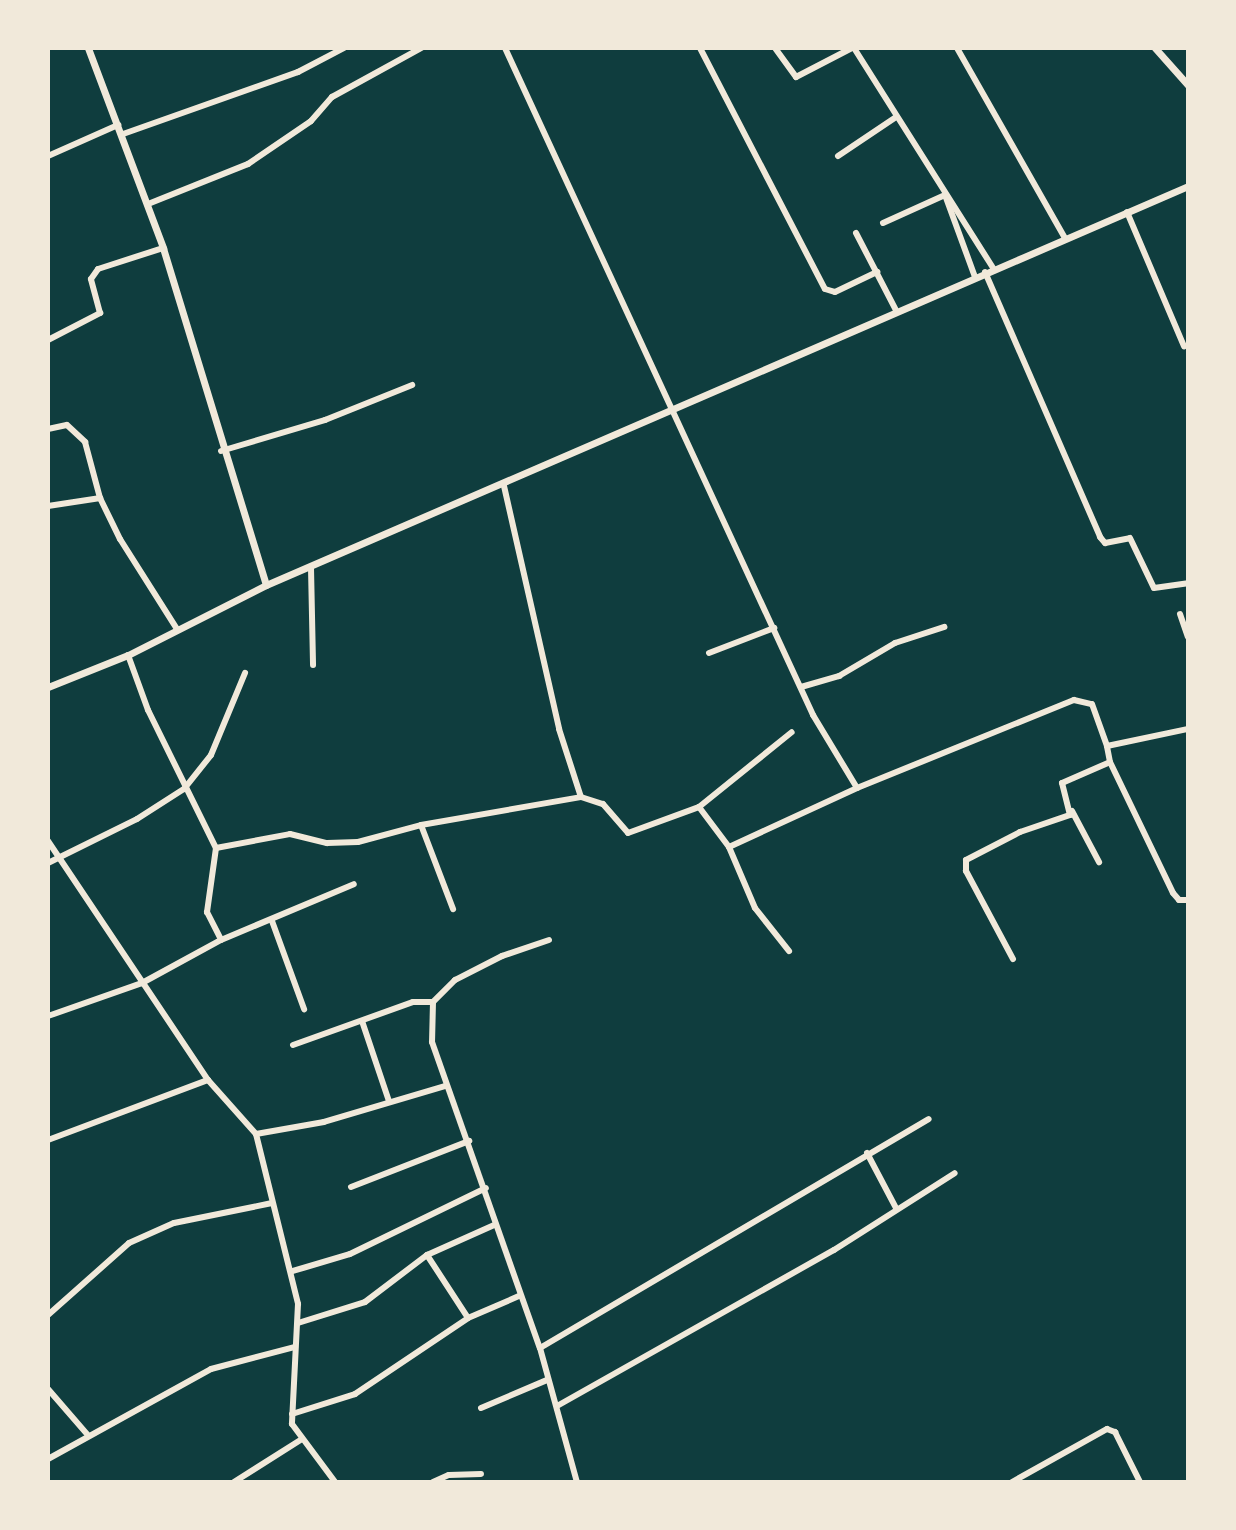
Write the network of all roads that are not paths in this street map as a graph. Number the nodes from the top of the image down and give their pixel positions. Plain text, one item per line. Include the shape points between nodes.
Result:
1 (88, 48) edge
2 (344, 48) edge
3 (421, 48) edge
4 (505, 48) edge
5 (700, 48) edge
6 (775, 48) edge
7 (853, 48) edge
8 (957, 48) edge
9 (1155, 48) edge
10 (1188, 85) edge
11 (896, 117) junction
12 (118, 124) junction
13 (123, 134) junction
14 (48, 156) edge
15 (838, 156) dead end
16 (1188, 186) edge
17 (945, 195) junction
18 (148, 204) junction
19 (1127, 212) junction
20 (883, 223) dead end
21 (856, 233) dead end
22 (1062, 233) junction
23 (163, 248) junction
24 (991, 263) junction
25 (877, 272) junction
26 (985, 272) junction
27 (974, 274) junction
28 (897, 311) junction
29 (48, 340) edge
30 (1184, 346) dead end
31 (412, 385) dead end
32 (673, 412) junction
33 (48, 417) edge
34 (51, 427) edge
35 (221, 451) junction
36 (504, 486) junction
37 (100, 498) junction
38 (48, 506) edge
39 (311, 568) junction
40 (1188, 583) edge
41 (266, 585) junction
42 (1180, 614) dead end
43 (944, 627) dead end
44 (774, 628) junction
45 (177, 629) junction
46 (1188, 637) edge
47 (709, 653) dead end
48 (128, 655) junction
49 (313, 665) dead end
50 (245, 673) dead end
51 (48, 687) edge
52 (801, 687) junction
53 (1188, 729) edge
54 (792, 732) dead end
55 (1107, 746) junction
56 (1110, 762) junction
57 (857, 788) junction
58 (184, 789) junction
59 (581, 797) junction
60 (699, 807) junction
61 (1072, 811) junction
62 (421, 825) junction
63 (48, 841) edge
64 (729, 847) junction
65 (216, 848) junction
66 (60, 858) junction
67 (1099, 862) dead end
68 (48, 863) edge
69 (354, 884) dead end
70 (1188, 900) edge
71 (453, 909) dead end
72 (272, 921) junction
73 (221, 940) junction
74 (549, 940) dead end
75 (789, 951) dead end
76 (1013, 959) dead end
77 (142, 983) junction
78 (433, 1002) junction
79 (304, 1009) dead end
80 (48, 1016) edge
81 (362, 1021) junction
82 (293, 1045) dead end
83 (208, 1080) junction
84 (445, 1086) junction
85 (389, 1101) junction
86 (928, 1119) dead end
87 (256, 1134) junction
88 (48, 1140) edge
89 (469, 1141) junction
90 (867, 1153) junction
91 (955, 1173) dead end
92 (351, 1187) dead end
93 (486, 1188) junction
94 (272, 1203) junction
95 (896, 1208) junction
96 (494, 1225) junction
97 (427, 1255) junction
98 (293, 1271) junction
99 (519, 1296) junction
100 (48, 1315) edge
101 (468, 1318) junction
102 (298, 1323) junction
103 (295, 1347) junction
104 (540, 1348) junction
105 (547, 1380) junction
106 (48, 1389) edge
107 (557, 1406) junction
108 (481, 1408) dead end
109 (292, 1414) junction
110 (87, 1434) junction
111 (302, 1439) junction
112 (48, 1459) edge
113 (481, 1474) dead end
114 (575, 1481) edge
115 (1138, 1481) edge
116 (234, 1482) edge
117 (335, 1482) edge
118 (433, 1482) edge
119 (1012, 1482) edge

1 - 12 street
2 - 13 street via 298,72
3 - 18 street via 332,97 311,121 248,164
4 - 32 street
5 - 25 street via 825,289 835,292
6 - 7 street via 796,77
7 - 11 street
8 - 22 street
9 - 10 street
11 - 15 street
11 - 17 street
12 - 13 street
12 - 14 street
13 - 18 street
16 - 19 street
17 - 20 street
17 - 24 street
17 - 27 street
18 - 23 street
19 - 22 street
19 - 30 street
21 - 25 street
22 - 24 street
23 - 29 street via 98,269 91,279 100,313
23 - 35 street
24 - 26 street
25 - 28 street
26 - 27 street
26 - 40 street via 1100,537 1105,543 1130,538 1152,587
27 - 28 street
28 - 32 street
31 - 35 street via 325,420
32 - 36 street
32 - 44 street
33 - 34 street
34 - 37 street via 67,425 85,442
35 - 41 street
36 - 39 street
36 - 59 street via 559,729
37 - 38 street
37 - 45 street
39 - 41 street
39 - 49 street
41 - 45 street
42 - 46 street
43 - 52 street via 895,643 839,676
44 - 47 street
44 - 52 street
45 - 48 street
48 - 51 street
48 - 58 street
50 - 58 street via 211,755
52 - 57 street
53 - 55 street
54 - 60 street
55 - 56 street
55 - 57 street via 1092,704 1074,700
56 - 61 street via 1064,780 1061,787
56 - 70 street via 1173,893
57 - 64 street
58 - 65 street
58 - 66 street
59 - 60 street via 603,804 628,833
59 - 62 street
60 - 64 street
61 - 67 street
61 - 76 street via 966,860 966,871
62 - 65 street via 358,842 327,843 290,834
62 - 71 street
63 - 66 street
64 - 75 street via 755,908
65 - 73 street via 207,912
66 - 68 street
66 - 77 street
69 - 72 street
72 - 73 street
72 - 79 street
73 - 77 street
74 - 78 street via 455,980
77 - 80 street
77 - 83 street
78 - 81 street via 413,1002
78 - 84 street via 432,1042
81 - 82 street
81 - 85 street
83 - 87 street
83 - 88 street
84 - 85 street
84 - 89 street
85 - 87 street via 324,1122
86 - 90 street
87 - 94 street
89 - 92 street
89 - 93 street
90 - 95 street
90 - 104 street
91 - 95 street
93 - 96 street
93 - 98 street via 350,1254
94 - 98 street
94 - 100 street via 174,1223 129,1243
95 - 107 street via 834,1250
96 - 97 street
96 - 99 street
97 - 101 street
97 - 102 street via 365,1302
98 - 102 street
99 - 101 street
99 - 104 street
101 - 109 street via 355,1394
102 - 103 street
103 - 109 street
103 - 110 street via 211,1369
104 - 105 street
105 - 107 street
105 - 108 street
106 - 110 street
107 - 114 street
109 - 111 street
110 - 112 street
111 - 116 street
111 - 117 street
113 - 118 street via 449,1475
115 - 119 street via 1115,1432 1107,1429

